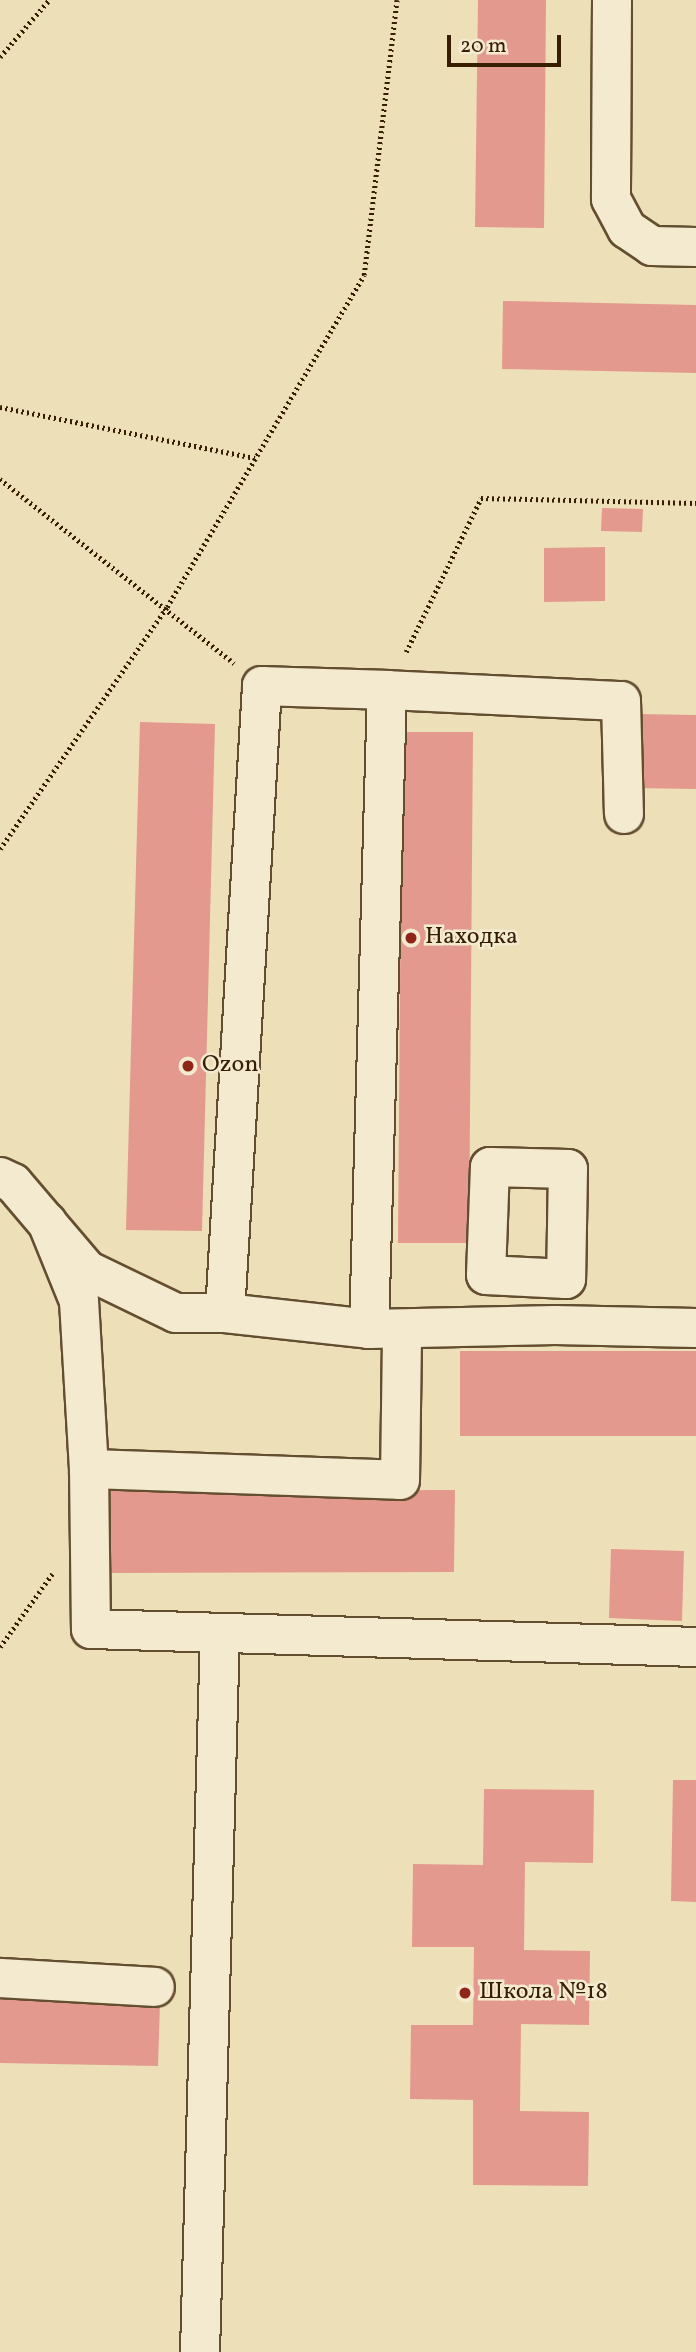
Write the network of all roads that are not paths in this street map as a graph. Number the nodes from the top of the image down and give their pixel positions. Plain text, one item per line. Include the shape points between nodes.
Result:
1 (612, 0) edge
2 (696, 247) edge
3 (387, 690) junction
4 (624, 814) dead end
5 (0, 1177) edge
6 (47, 1222) junction
7 (557, 1279) dead end
8 (225, 1313) junction
9 (555, 1325) junction
10 (696, 1328) edge
11 (385, 1329) junction
12 (89, 1469) junction
13 (220, 1633) junction
14 (696, 1647) edge
15 (0, 1978) edge
16 (155, 1987) dead end
17 (200, 2352) edge

1 - 2 lane via 611,199 627,229 652,246
3 - 4 lane via 621,701
3 - 8 lane via 262,686
3 - 11 lane
5 - 6 lane via 13,1183
6 - 8 lane via 87,1270 176,1313
6 - 12 lane via 79,1301
7 - 9 lane
8 - 11 lane
9 - 10 lane
9 - 11 lane
11 - 12 lane via 400,1480
12 - 13 lane via 91,1629
13 - 14 lane
13 - 17 lane
15 - 16 lane

